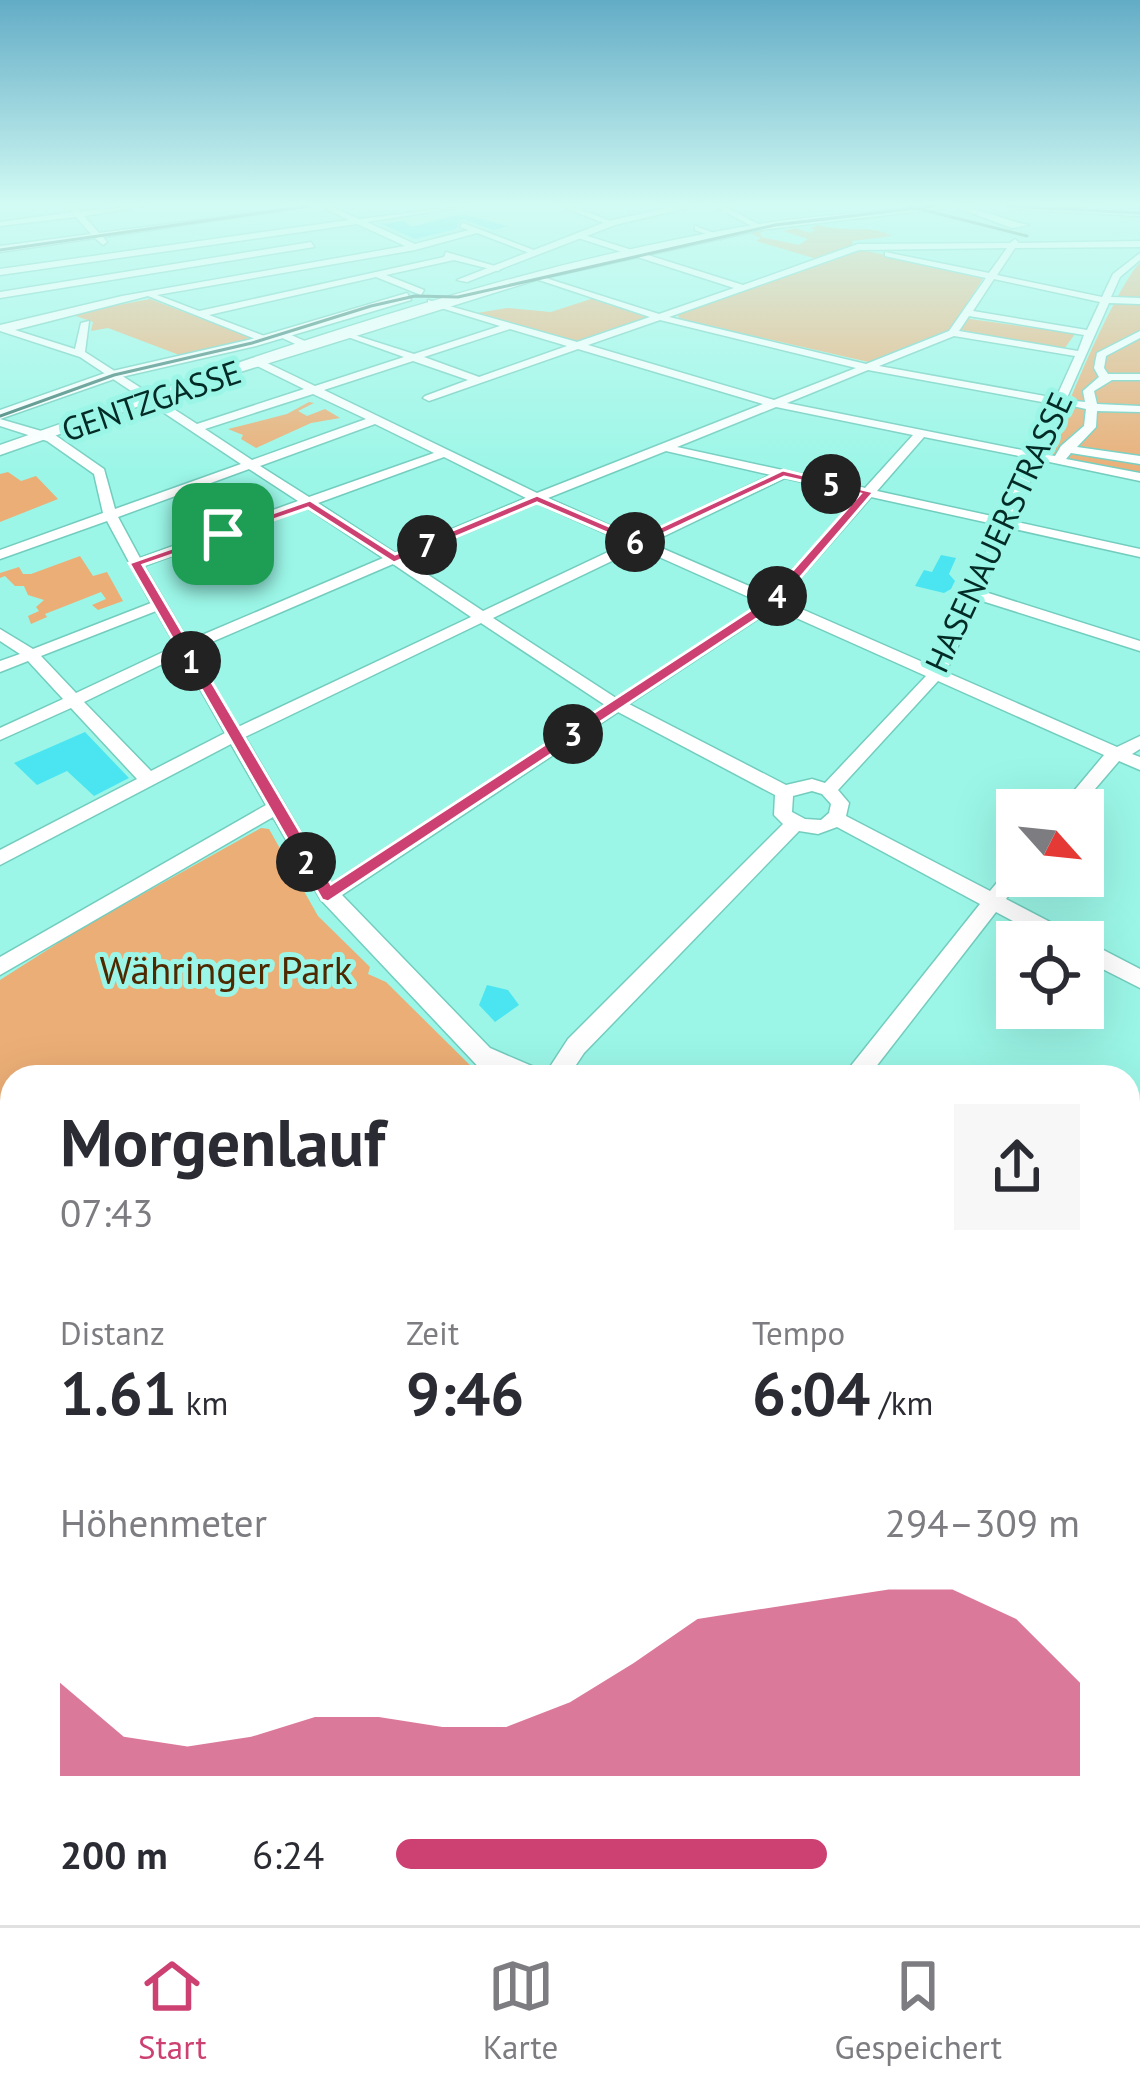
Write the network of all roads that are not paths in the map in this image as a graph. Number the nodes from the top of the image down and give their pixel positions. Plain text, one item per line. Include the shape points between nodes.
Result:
1 (65, 296) edge
2 (152, 296) joint
3 (279, 296) edge
4 (422, 296) edge
5 (467, 296) edge
6 (595, 296) edge
7 (717, 296) edge
8 (979, 296) edge
9 (1085, 296) edge
10 (1106, 296) edge
11 (1134, 296) edge
12 (428, 299) junction
13 (1104, 300) junction
14 (74, 309) junction
15 (967, 313) junction
16 (198, 314) junction
17 (658, 317) junction
18 (86, 323) dead end
19 (509, 326) junction
20 (2, 330) edge
21 (953, 333) junction
22 (1094, 333) junction
23 (281, 334) junction
24 (349, 334) junction
25 (1136, 338) edge
26 (263, 340) junction
27 (578, 346) junction
28 (310, 347) junction
29 (1109, 349) junction
30 (79, 354) junction
31 (1079, 354) junction
32 (414, 357) junction
33 (259, 363) junction
34 (867, 367) junction
35 (113, 375) junction
36 (1140, 375) edge
37 (1105, 378) junction
38 (480, 381) junction
39 (316, 389) junction
40 (148, 398) junction
41 (429, 398) dead end
42 (1064, 402) junction
43 (777, 404) junction
44 (1093, 408) junction
45 (1140, 409) edge
46 (0, 418) edge
47 (378, 419) junction
48 (1140, 422) edge
49 (194, 429) junction
50 (922, 433) junction
51 (46, 436) junction
52 (1081, 436) junction
53 (1101, 446) junction
54 (666, 448) junction
55 (0, 450) edge
56 (444, 453) junction
57 (1063, 453) junction
58 (1035, 456) junction
59 (1140, 460) edge
60 (250, 465) junction
61 (1140, 473) edge
62 (783, 474) junction
63 (868, 492) junction
64 (537, 498) junction
65 (310, 504) junction
66 (110, 515) junction
67 (1005, 523) junction
68 (637, 542) junction
69 (4, 549) edge
70 (1140, 553) edge
71 (394, 560) junction
72 (136, 563) junction
73 (973, 593) junction
74 (771, 603) junction
75 (159, 605) junction
76 (482, 617) junction
77 (0, 634) edge
78 (1140, 646) edge
79 (184, 648) junction
80 (31, 656) junction
81 (0, 668) edge
82 (937, 675) junction
83 (71, 701) junction
84 (617, 705) junction
85 (0, 735) edge
86 (235, 735) junction
87 (1140, 741) edge
88 (1120, 755) junction
89 (1140, 764) edge
90 (148, 779) junction
91 (1084, 789) edge
92 (828, 790) junction
93 (784, 793) junction
94 (275, 808) junction
95 (836, 819) junction
96 (794, 824) junction
97 (0, 858) edge
98 (328, 895) junction
99 (997, 897) edge
100 (993, 902) junction
101 (1030, 921) edge
102 (1104, 960) edge
103 (0, 967) edge
104 (1140, 979) edge
105 (577, 1046) junction
106 (504, 1065) edge
107 (539, 1065) edge
108 (564, 1065) edge
109 (864, 1065) edge

1 - 14 street
2 - 14 street
2 - 16 street
3 - 16 street
4 - 12 street
5 - 12 main road, GENTZGASSE
6 - 17 street
7 - 17 street
8 - 15 street
9 - 13 street
10 - 13 street, HASENAUERSTRASSE
11 - 13 street
12 - 19 street
12 - 23 main road via 401,298
12 - 24 main road, GENTZGASSE
13 - 22 street, HASENAUERSTRASSE
14 - 20 street
15 - 21 street
15 - 22 street
16 - 26 street
17 - 27 street
17 - 34 street
18 - 30 street
19 - 27 street
19 - 32 street
20 - 30 street
21 - 31 street
21 - 34 street
22 - 25 street
22 - 31 street, HASENAUERSTRASSE
23 - 26 main road
23 - 28 street
24 - 28 main road, GENTZGASSE
24 - 32 street
25 - 29 street
26 - 35 main road
27 - 38 street
27 - 43 street
28 - 33 main road, GENTZGASSE
29 - 36 street
29 - 37 street via 1098,361
30 - 35 street
31 - 42 street, HASENAUERSTRASSE
32 - 38 street
32 - 39 street
33 - 39 street
33 - 40 main road, GENTZGASSE
34 - 42 street
34 - 43 street
35 - 40 street
35 - 46 main road
36 - 37 street
37 - 44 street via 1089,388
38 - 41 street
39 - 47 street
39 - 49 street
40 - 49 street
40 - 51 main road, GENTZGASSE
42 - 44 street
42 - 58 street, HASENAUERSTRASSE
43 - 50 street
43 - 54 street
44 - 45 street
44 - 48 street
44 - 52 street
46 - 51 street
47 - 56 street
47 - 60 street
49 - 60 street
50 - 58 street
50 - 63 street
51 - 55 main road, GENTZGASSE
51 - 66 street via 100,472
52 - 53 street
52 - 57 street
53 - 57 street
53 - 59 street
54 - 62 street
54 - 64 street
56 - 64 street
56 - 65 street
57 - 61 street
58 - 61 street
58 - 67 street, HASENAUERSTRASSE
60 - 65 street
60 - 66 street
62 - 63 street
62 - 68 street
63 - 67 street
63 - 74 street
64 - 68 street
64 - 71 street
65 - 71 street
65 - 72 street
66 - 69 street
66 - 72 street
67 - 70 street
67 - 73 street, HASENAUERSTRASSE
68 - 74 street
68 - 76 street
71 - 76 street
71 - 79 street
72 - 75 street
73 - 78 street
73 - 82 street, HASENAUERSTRASSE
74 - 82 street
74 - 84 street
75 - 79 street
75 - 80 street
76 - 84 street
76 - 86 street
77 - 80 street
79 - 83 street
79 - 86 street
80 - 81 street
80 - 83 street
82 - 88 street
82 - 92 street, HASENAUERSTRASSE
83 - 85 street
83 - 90 street
84 - 93 street
84 - 98 street
86 - 90 street
86 - 94 street
87 - 88 street
88 - 89 street
88 - 91 street
90 - 97 street
92 - 93 street via 803,785
92 - 95 street via 840,802
93 - 96 street via 781,811
94 - 98 street
94 - 103 street
95 - 96 street
95 - 100 street
96 - 105 street
98 - 106 street
99 - 100 street
100 - 101 street
100 - 109 street
102 - 104 street
105 - 107 street
105 - 108 street

